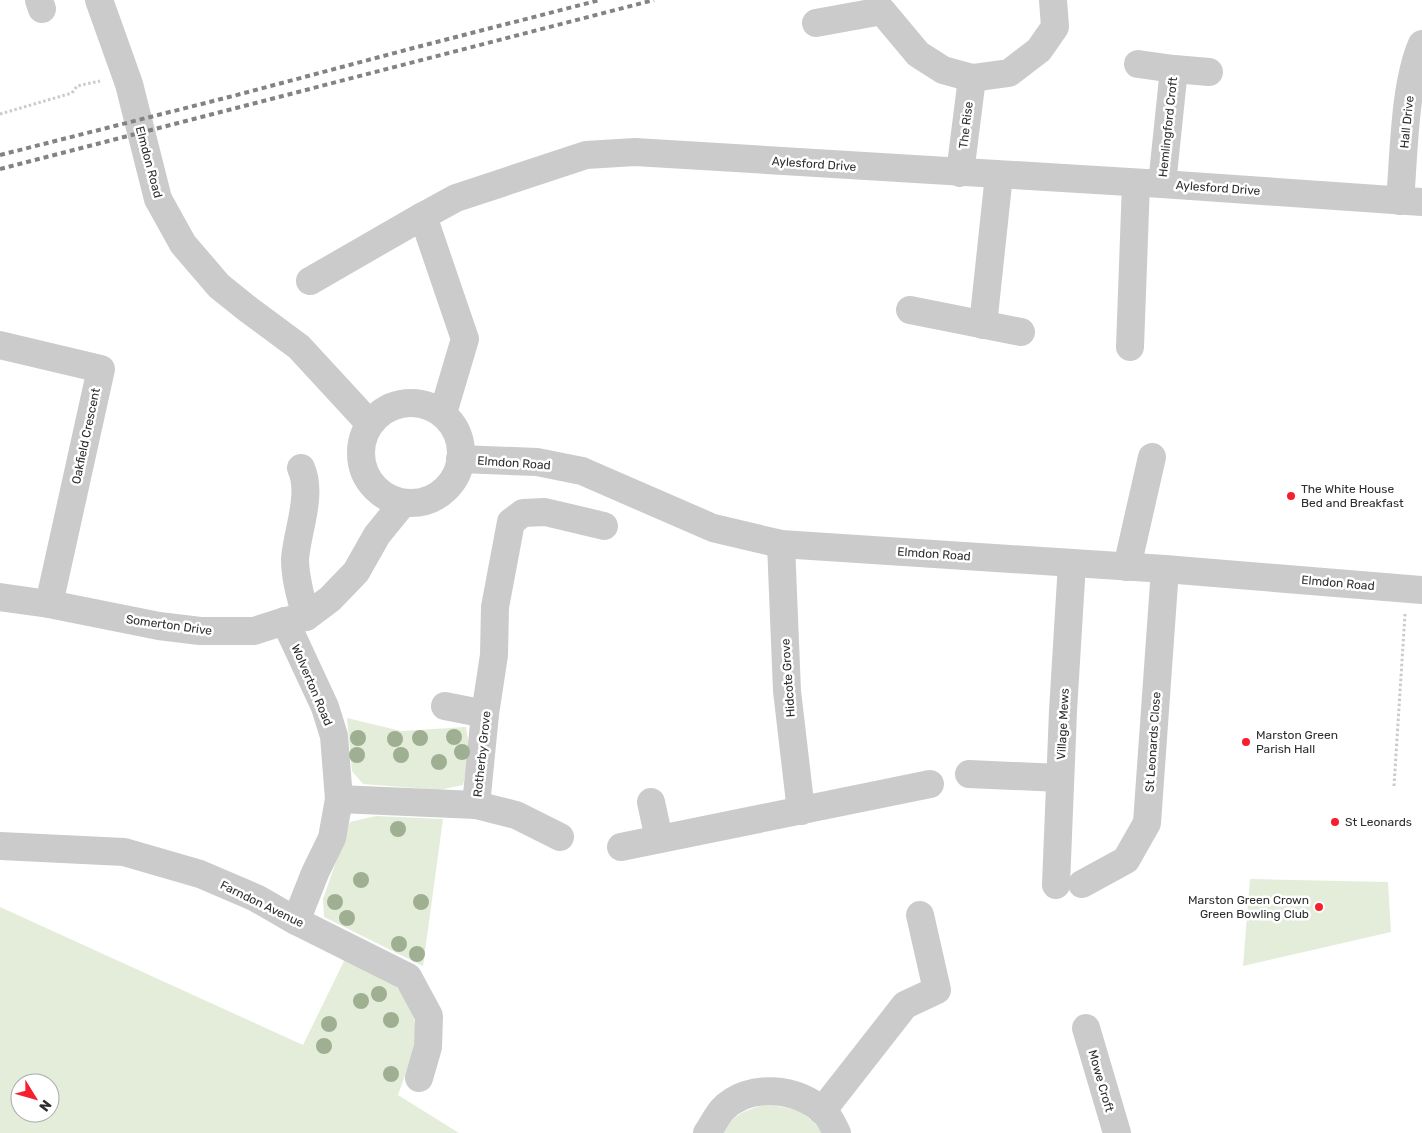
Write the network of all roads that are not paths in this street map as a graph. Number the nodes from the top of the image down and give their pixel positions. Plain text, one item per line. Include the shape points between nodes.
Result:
1 (99, 0) edge
2 (1053, 0) edge
3 (816, 23) dead end
4 (1422, 44) edge
5 (1138, 64) dead end
6 (1174, 70) junction
7 (1209, 72) dead end
8 (972, 78) junction
9 (960, 173) junction
10 (999, 175) junction
11 (1149, 184) junction
12 (1411, 201) edge
13 (423, 216) junction
14 (310, 281) dead end
15 (910, 310) dead end
16 (983, 325) junction
17 (1021, 332) dead end
18 (0, 345) edge
19 (1130, 347) dead end
20 (443, 413) junction
21 (370, 424) junction
22 (1152, 457) dead end
23 (460, 459) junction
24 (301, 468) dead end
25 (403, 503) junction
26 (604, 526) dead end
27 (781, 544) junction
28 (1072, 563) junction
29 (1126, 566) junction
30 (1165, 569) junction
31 (1414, 590) edge
32 (0, 597) edge
33 (49, 604) junction
34 (295, 619) junction
35 (444, 706) dead end
36 (485, 714) junction
37 (969, 774) dead end
38 (1060, 778) junction
39 (930, 784) dead end
40 (339, 799) junction
41 (651, 802) dead end
42 (476, 805) junction
43 (801, 811) junction
44 (560, 836) dead end
45 (659, 838) junction
46 (0, 846) edge
47 (621, 847) dead end
48 (1069, 884) joint
49 (920, 915) dead end
50 (296, 921) junction
51 (1086, 1028) dead end
52 (419, 1078) dead end
53 (822, 1111) junction
54 (707, 1133) edge
55 (837, 1133) edge
56 (1117, 1133) edge

1 - 21 street, Elmdon Road via 129,84 158,200 183,244 219,286 299,347
2 - 8 street via 1055,27 1039,50 1008,73
3 - 8 street via 882,11 918,54 943,70
4 - 12 street, Hall Drive via 1409,95
5 - 6 street, Hemlingford Croft
6 - 7 street, Hemlingford Croft
6 - 11 street, Hemlingford Croft
8 - 9 street, The Rise
9 - 10 street, Aylesford Drive
9 - 13 street, Aylesford Drive via 635,152 586,155 456,198
10 - 11 street, Aylesford Drive
10 - 16 street
11 - 12 street, Aylesford Drive
11 - 19 street, Hemlingford Croft
13 - 14 street, Aylesford Drive
13 - 20 street via 465,339
15 - 16 street
16 - 17 street
18 - 33 street, Oakfield Crescent via 101,369
20 - 21 street via 408,402 388,408
20 - 23 street via 454,426 460,442
21 - 25 street via 363,436 360,453 365,472 385,496
22 - 29 street
23 - 25 street via 451,483 435,497
23 - 27 street, Elmdon Road via 537,462 582,471 713,528
24 - 34 street, Wolverton Road via 305,487 296,558
25 - 34 street, Somerton Drive via 377,535 356,572 330,599
26 - 36 street, Rotherby Grove via 545,512 523,513 512,522 495,607 494,655
27 - 28 street, Elmdon Road
27 - 43 street, Hidcote Grove via 787,690
28 - 29 street, Elmdon Road
28 - 38 street, Village Mews
29 - 30 street, Elmdon Road
30 - 31 street, Elmdon Road
30 - 48 street, St Leonards Close via 1147,823 1126,860
32 - 33 street, Somerton Drive
33 - 34 street, Somerton Drive via 200,631 254,632
34 - 40 street, Wolverton Road via 334,736
35 - 36 street
36 - 42 street, Rotherby Grove
37 - 38 street
38 - 48 street, Village Mews
39 - 43 street
40 - 42 street, Rotherby Grove
40 - 50 street, Wolverton Road via 332,838
41 - 45 street
42 - 44 street via 516,816
43 - 45 street
45 - 47 street
46 - 50 street, Farndon Avenue via 124,852 200,874 256,898
49 - 53 street via 937,990 906,1005
50 - 52 street, Farndon Avenue via 408,977 429,1016 428,1048
51 - 56 street, Mowe Croft
53 - 54 street via 810,1102 784,1092 765,1091 743,1096 723,1110
53 - 55 street

